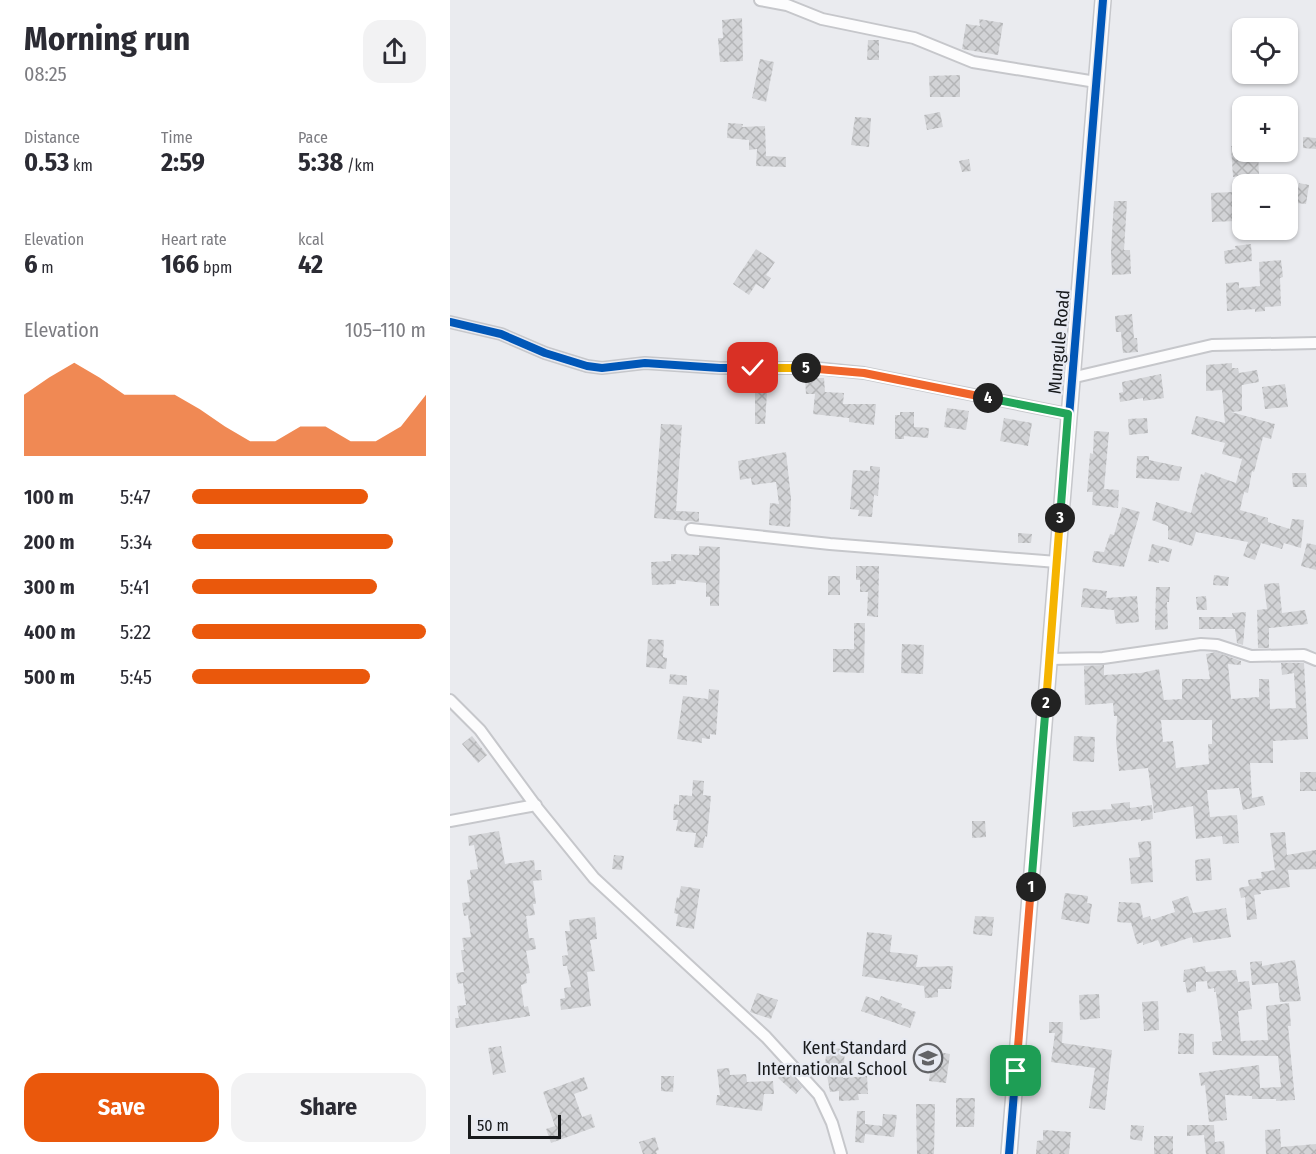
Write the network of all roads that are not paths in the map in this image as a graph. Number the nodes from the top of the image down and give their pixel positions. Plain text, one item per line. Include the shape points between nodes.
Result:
1 (760, 0) edge
2 (1103, 0) edge
3 (1095, 82) junction
4 (450, 322) edge
5 (1316, 343) edge
6 (1071, 378) junction
7 (1068, 414) junction
8 (691, 530) dead end
9 (1057, 562) junction
10 (1050, 658) junction
11 (1316, 660) edge
12 (450, 700) edge
13 (536, 805) junction
14 (450, 821) edge
15 (841, 1154) edge
16 (1009, 1154) edge

1 - 3 street via 787,5 822,19 914,38 973,62
2 - 3 street, Mungule Road
3 - 6 street, Mungule Road
4 - 7 street via 501,334 587,366 645,363 814,368 864,373
5 - 6 street via 1212,345
6 - 7 street, Mungule Road
7 - 9 street, Mungule Road
8 - 9 street
9 - 10 street, Mungule Road
10 - 11 street via 1103,658 1201,644 1251,656 1304,655
10 - 16 street, Mungule Road
12 - 13 street via 480,730
13 - 14 street
13 - 15 street via 594,878 766,1037 819,1095

